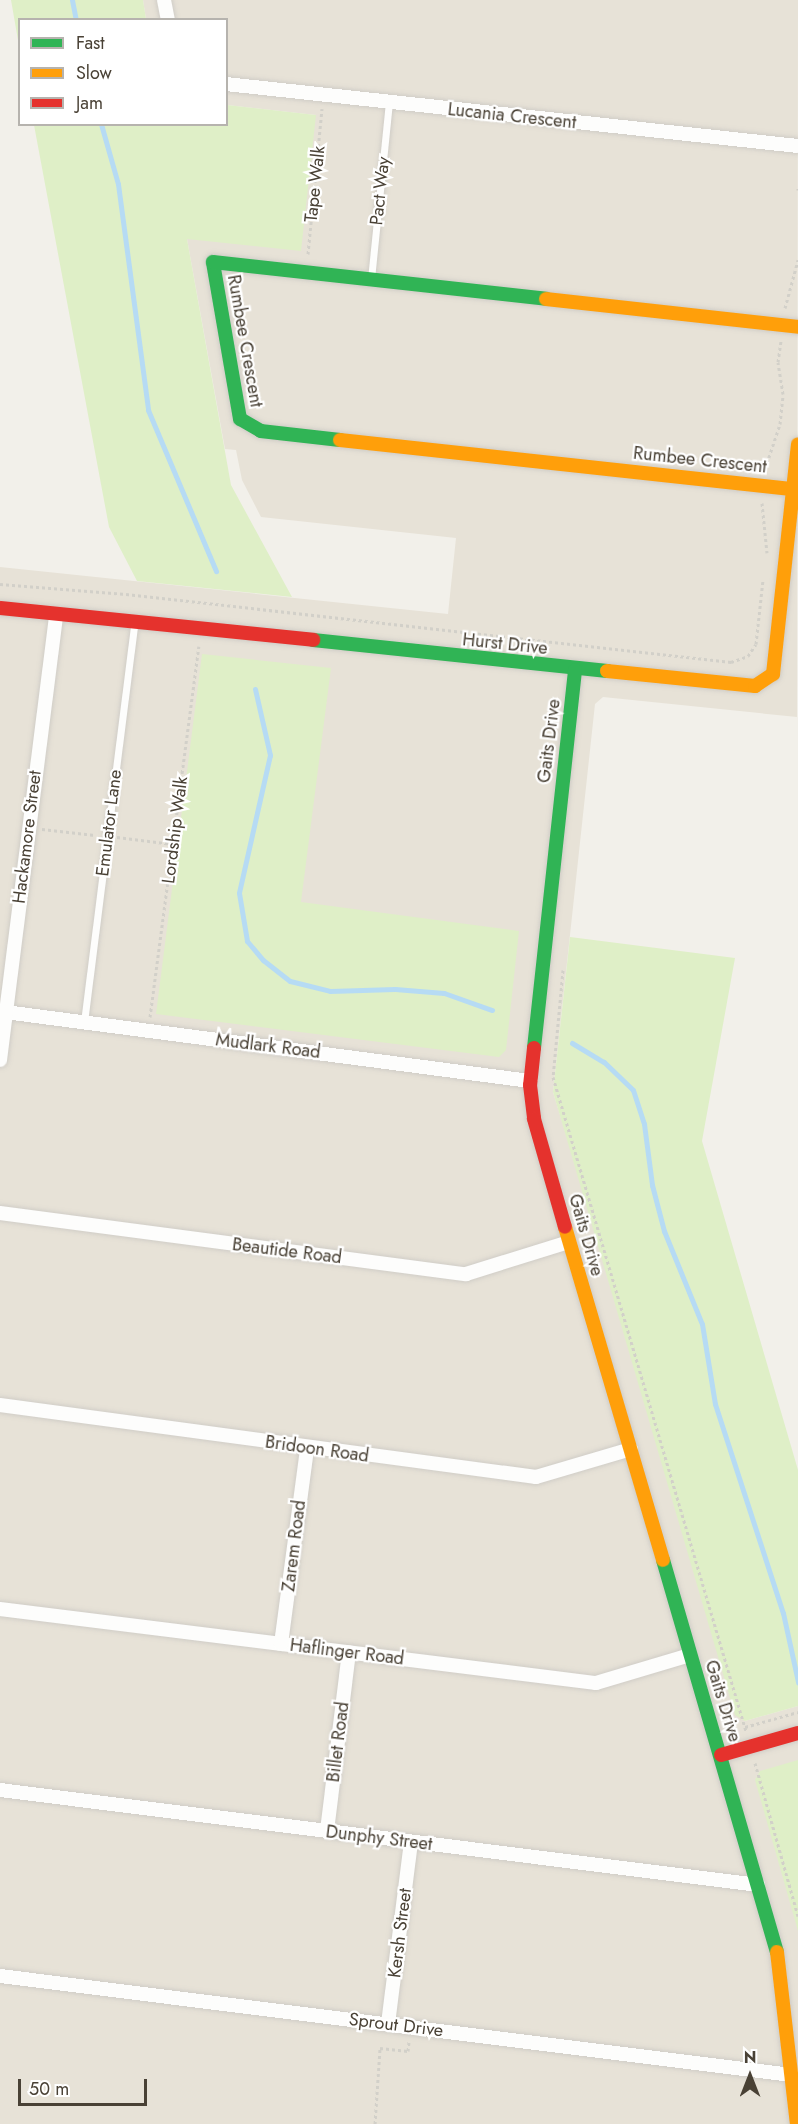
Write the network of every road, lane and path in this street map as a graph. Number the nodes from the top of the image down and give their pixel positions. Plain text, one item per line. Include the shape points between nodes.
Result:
1 (164, 0) edge
2 (168, 18) edge
3 (228, 84) edge
4 (324, 95) junction
5 (389, 102) junction
6 (798, 146) edge
7 (798, 260) edge
8 (306, 272) junction
9 (371, 279) junction
10 (782, 326) junction
11 (798, 327) edge
12 (798, 444) edge
13 (763, 485) junction
14 (793, 489) junction
15 (765, 564) dead end
16 (764, 575) dead end
17 (0, 584) edge
18 (0, 608) edge
19 (56, 615) junction
20 (134, 624) junction
21 (201, 630) junction
22 (575, 670) junction
23 (563, 967) dead end
24 (5, 1012) junction
25 (84, 1022) junction
26 (149, 1031) junction
27 (0, 1060) edge
28 (530, 1081) junction
29 (0, 1213) edge
30 (569, 1242) junction
31 (0, 1405) edge
32 (307, 1448) junction
33 (631, 1449) junction
34 (0, 1610) edge
35 (281, 1644) junction
36 (350, 1652) junction
37 (690, 1655) junction
38 (798, 1712) edge
39 (745, 1726) junction
40 (798, 1733) edge
41 (750, 1747) junction
42 (720, 1755) junction
43 (0, 1790) edge
44 (327, 1831) junction
45 (411, 1842) junction
46 (758, 1885) junction
47 (798, 1916) edge
48 (0, 1976) edge
49 (388, 2024) junction
50 (411, 2027) junction
51 (792, 2075) junction
52 (375, 2124) edge
53 (797, 2124) edge

1 - 2 street
3 - 4 street, Lucania Crescent
4 - 5 street, Lucania Crescent
4 - 8 path, Tape Walk
5 - 6 street, Lucania Crescent
5 - 9 lane, Pact Way
7 - 10 path
8 - 9 street, Rumbee Crescent
8 - 13 street, Rumbee Crescent via 213,262 240,419 261,431
9 - 10 street, Rumbee Crescent
10 - 11 street, Rumbee Crescent
10 - 13 path via 778,362 783,394 781,414 767,455
12 - 14 street, Hurst Drive
13 - 14 street, Rumbee Crescent
13 - 15 path
14 - 22 street, Hurst Drive via 776,662 773,674 763,684 742,686
16 - 17 path via 756,644 748,656 731,662
18 - 19 street, Hurst Drive
19 - 20 street, Hurst Drive
19 - 24 street, Hackamore Street
20 - 21 street, Hurst Drive
20 - 25 lane, Emulator Lane
21 - 22 street, Hurst Drive
21 - 26 path, Lordship Walk
22 - 28 street, Gaits Drive
23 - 39 path via 553,1077
24 - 25 street, Mudlark Road
24 - 27 street, Hackamore Street
25 - 26 street, Mudlark Road
26 - 28 street, Mudlark Road
28 - 30 street, Gaits Drive via 534,1119
29 - 30 street, Beautide Road via 466,1274
30 - 33 street, Gaits Drive
31 - 32 street, Bridoon Road
32 - 33 street, Bridoon Road via 536,1477
32 - 35 street, Zarem Road
33 - 37 street, Gaits Drive
34 - 35 street, Haflinger Road
35 - 36 street, Haflinger Road
36 - 37 street, Haflinger Road via 596,1683
36 - 44 street, Billet Road
37 - 42 street, Gaits Drive
38 - 39 path
39 - 41 path
40 - 41 street
41 - 42 street
41 - 47 path
42 - 46 street, Gaits Drive
43 - 44 street, Dunphy Street
44 - 45 street, Dunphy Street
45 - 46 street, Dunphy Street
45 - 49 street, Kersh Street
46 - 51 street, Gaits Drive via 781,1966
48 - 49 street, Sprout Drive
49 - 50 street, Sprout Drive
50 - 51 street, Sprout Drive
50 - 52 path via 408,2051 380,2048
51 - 53 street, Gaits Drive

